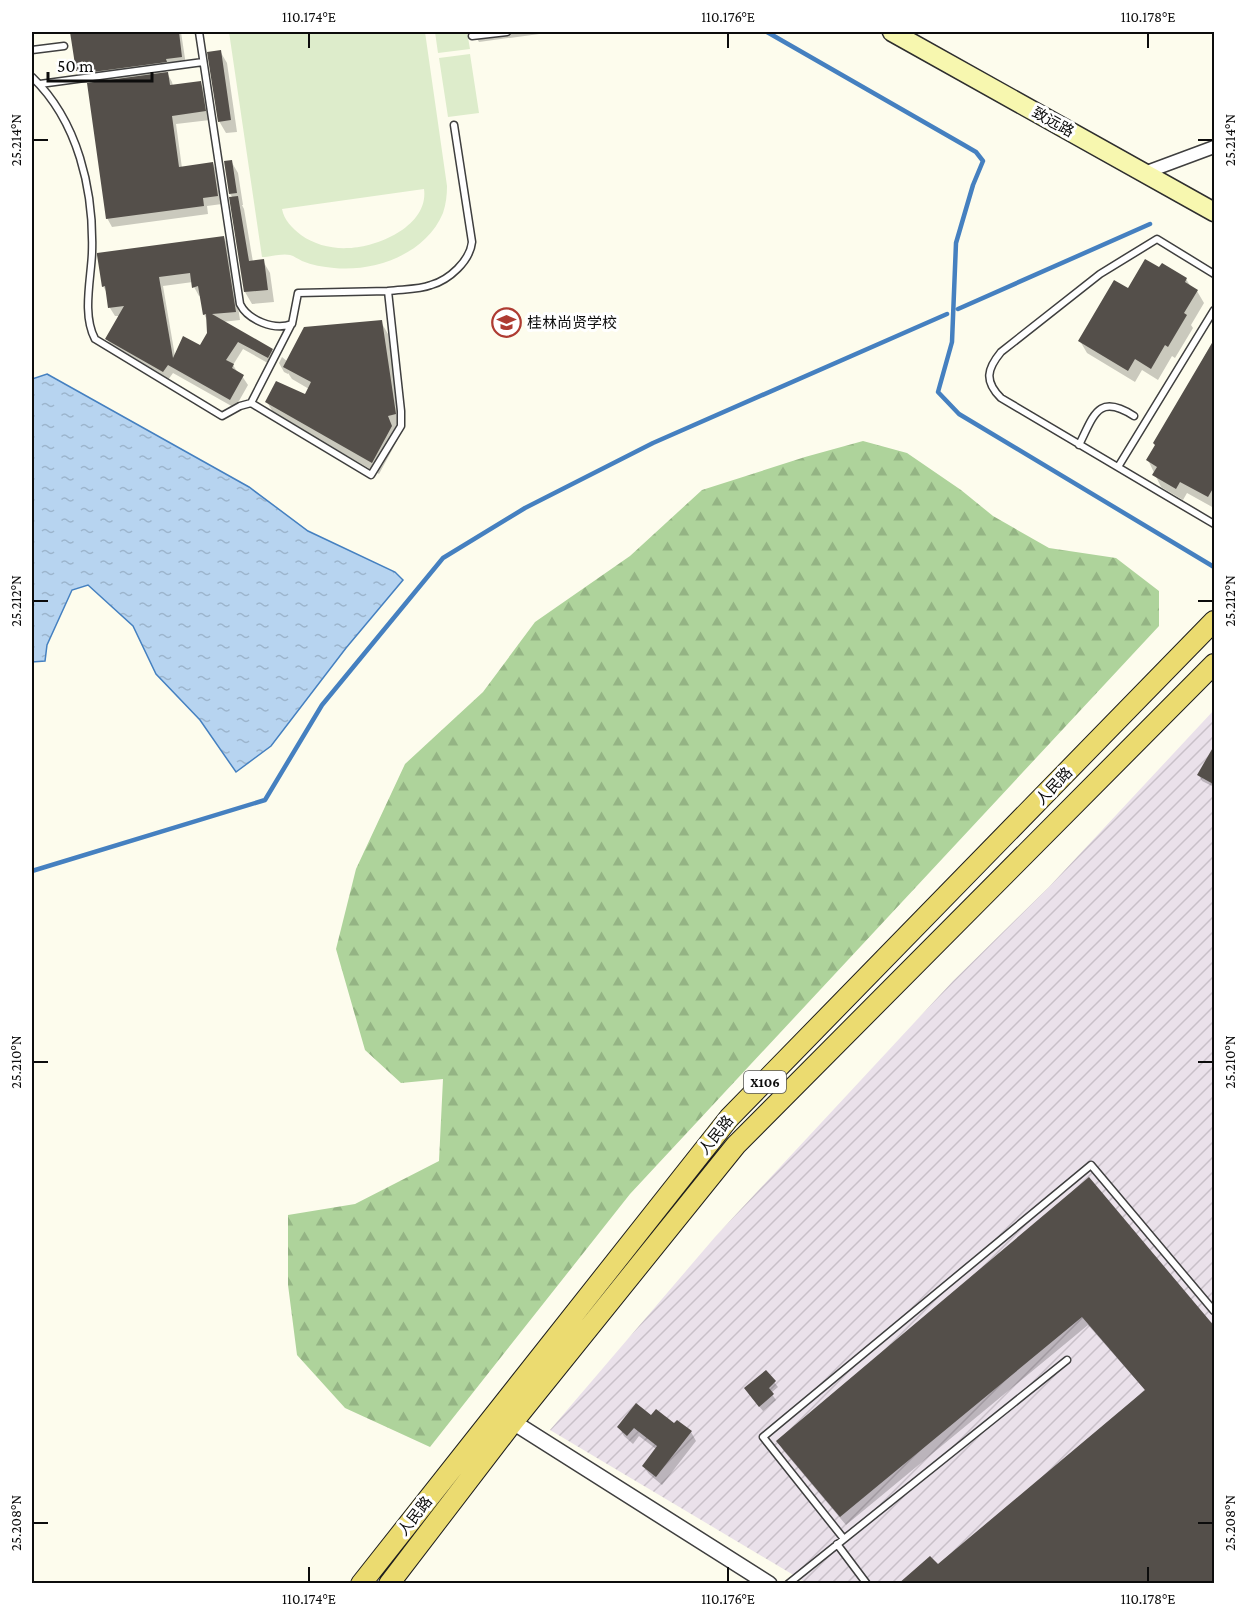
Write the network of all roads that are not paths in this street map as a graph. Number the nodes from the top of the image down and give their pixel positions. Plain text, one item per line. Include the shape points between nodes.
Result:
1 (199, 32) edge
2 (507, 32) edge
3 (892, 32) edge
4 (472, 36) dead end
5 (64, 46) dead end
6 (32, 50) edge
7 (203, 62) junction
8 (32, 76) edge
9 (40, 84) junction
10 (454, 125) dead end
11 (1215, 147) edge
12 (1144, 173) junction
13 (1215, 212) edge
14 (1215, 274) edge
15 (388, 291) junction
16 (1215, 310) edge
17 (292, 324) junction
18 (251, 403) junction
19 (1134, 416) dead end
20 (1079, 445) junction
21 (1118, 467) junction
22 (1215, 524) edge
23 (1215, 621) edge
24 (1215, 664) edge
25 (1215, 1311) edge
26 (1067, 1360) dead end
27 (513, 1422) junction
28 (844, 1539) junction
29 (837, 1544) junction
30 (361, 1584) edge
31 (389, 1584) edge
32 (768, 1584) edge
33 (788, 1584) edge
34 (867, 1584) edge

1 - 7 lane
2 - 4 lane
3 - 12 main road, 致远路
5 - 6 lane
7 - 9 lane
7 - 17 lane via 240,303 259,321 282,327
8 - 9 lane
9 - 18 lane via 65,120 87,185 92,229 89,318 94,337 222,416
10 - 15 lane via 471,251 456,269 435,284
11 - 12 street
12 - 13 main road, 致远路
14 - 20 lane via 1157,239 1100,274 1000,352 989,372 992,387 1000,398
15 - 17 lane via 298,293
15 - 18 lane via 401,426 371,475
16 - 21 lane
17 - 18 lane
19 - 20 lane via 1117,406 1098,410
20 - 21 lane
21 - 22 lane
23 - 30 main road, 人民路 / X106 via 729,1118
24 - 27 main road, 人民路 / X106 via 736,1145
25 - 28 lane via 1091,1165 763,1437
26 - 28 lane
27 - 31 main road, 人民路 / X106
27 - 32 street
28 - 29 lane
29 - 33 lane
29 - 34 lane

